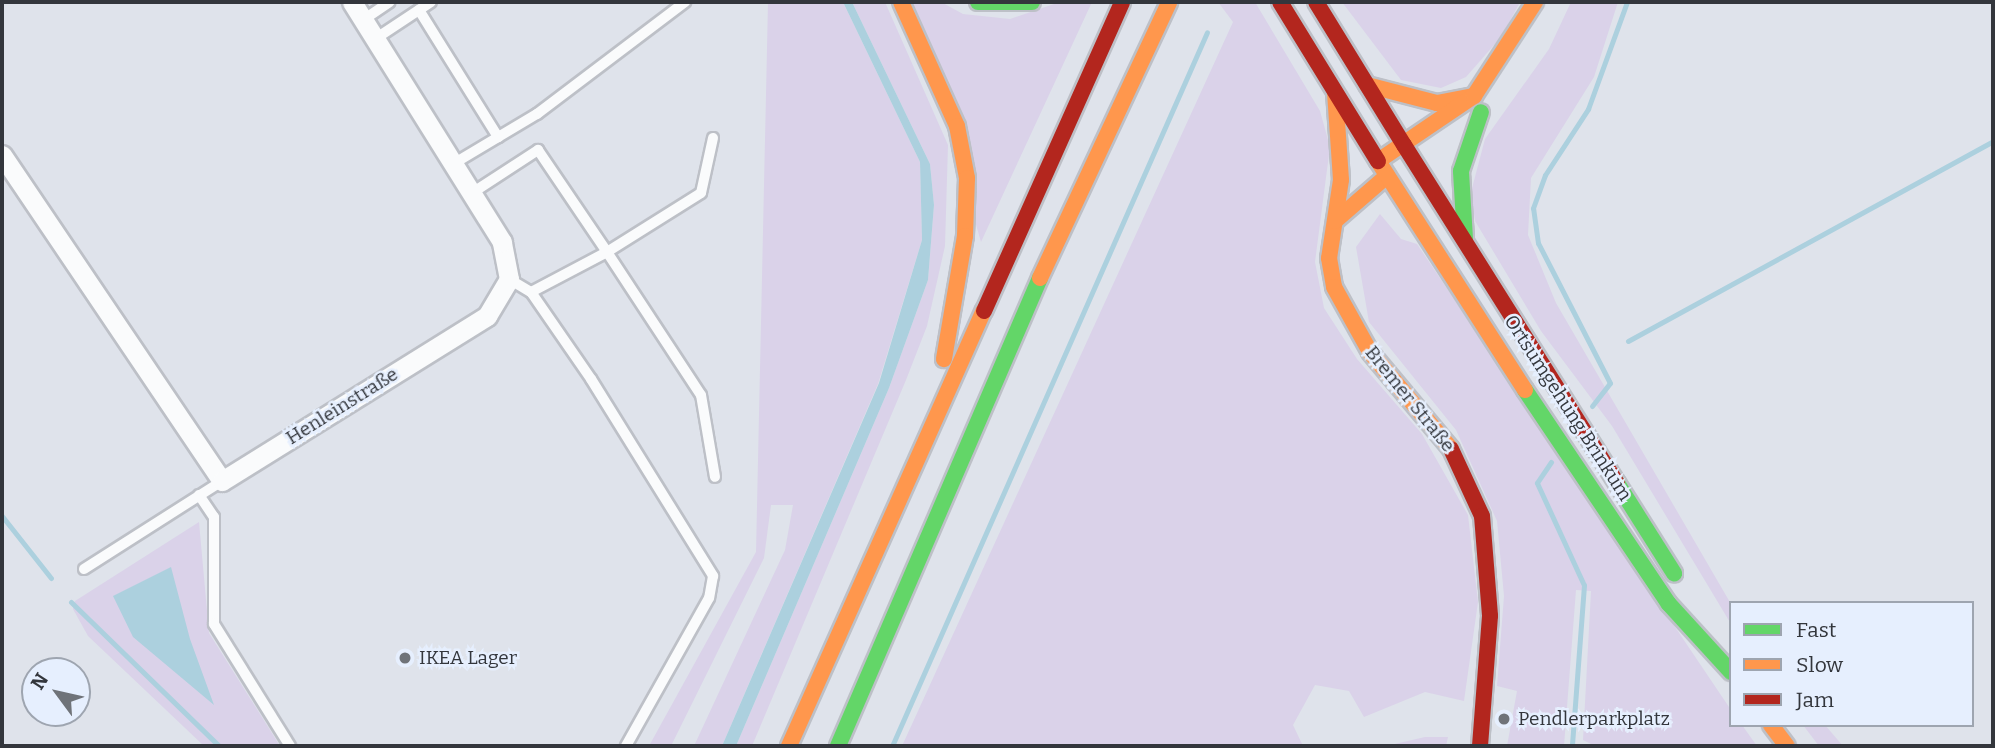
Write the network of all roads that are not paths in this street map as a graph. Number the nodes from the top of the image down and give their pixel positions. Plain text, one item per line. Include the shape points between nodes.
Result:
1 (352, 2) edge
2 (390, 2) edge
3 (431, 2) edge
4 (685, 2) edge
5 (901, 2) edge
6 (978, 2) edge
7 (1032, 2) edge
8 (1122, 2) edge
9 (1170, 2) edge
10 (1280, 2) edge
11 (1316, 2) edge
12 (1535, 2) edge
13 (1553, 2) edge
14 (419, 9) junction
15 (363, 20) junction
16 (1542, 27) dead end
17 (375, 39) junction
18 (1367, 85) junction
19 (1335, 92) junction
20 (1498, 95) dead end
21 (1474, 96) junction
22 (1481, 112) junction
23 (1452, 135) dead end
24 (498, 137) junction
25 (713, 138) dead end
26 (1433, 147) dead end
27 (1408, 152) junction
28 (2, 155) edge
29 (1378, 161) junction
30 (453, 164) junction
31 (1387, 176) junction
32 (472, 193) junction
33 (1338, 201) junction
34 (1335, 221) junction
35 (1466, 246) junction
36 (607, 252) junction
37 (509, 279) junction
38 (531, 292) junction
39 (936, 408) junction
40 (715, 477) dead end
41 (222, 481) junction
42 (199, 495) junction
43 (84, 569) dead end
44 (1729, 668) edge
45 (1729, 670) edge
46 (1773, 727) edge
47 (290, 746) edge
48 (626, 746) edge
49 (789, 746) edge
50 (838, 746) edge
51 (1480, 746) edge
52 (1787, 746) edge

1 - 15 street
2 - 15 lane
3 - 14 lane
4 - 24 lane
5 - 39 main road via 957,127 967,178 965,236
6 - 7 main road
8 - 39 main road
9 - 50 main road via 1045,267
10 - 19 main road, Ortsumgehung Brinkum
11 - 18 main road, Ortsumgehung Brinkum
12 - 21 main road via 1509,51
13 - 16 main road
14 - 17 lane
14 - 24 lane
15 - 17 street
17 - 30 street
18 - 21 main road via 1437,103
18 - 27 main road, Ortsumgehung Brinkum
19 - 29 main road, Ortsumgehung Brinkum
19 - 33 main road, Bremer Straße
20 - 22 main road
21 - 27 main road
22 - 23 main road
22 - 35 main road via 1461,171
24 - 30 lane
25 - 36 lane via 701,192
26 - 27 main road
27 - 29 main road
27 - 31 main road
27 - 35 main road, Ortsumgehung Brinkum
28 - 41 street
29 - 31 main road, Ortsumgehung Brinkum
29 - 33 main road
30 - 32 street
31 - 34 main road
31 - 45 main road, Ortsumgehung Brinkum via 1578,473 1669,604
32 - 36 lane via 538,150
32 - 37 street via 502,242
33 - 34 main road, Bremer Straße
34 - 51 main road, Bremer Straße via 1330,267 1347,317 1439,429 1467,474 1482,516 1490,616
35 - 44 main road, Ortsumgehung Brinkum via 1690,598
36 - 38 lane
36 - 40 lane via 701,395
37 - 38 lane
37 - 41 street, Henleinstraße via 487,316
38 - 48 lane via 713,576 709,598
39 - 49 main road
41 - 42 lane
42 - 43 lane
42 - 47 lane via 214,517 214,624
46 - 52 main road

